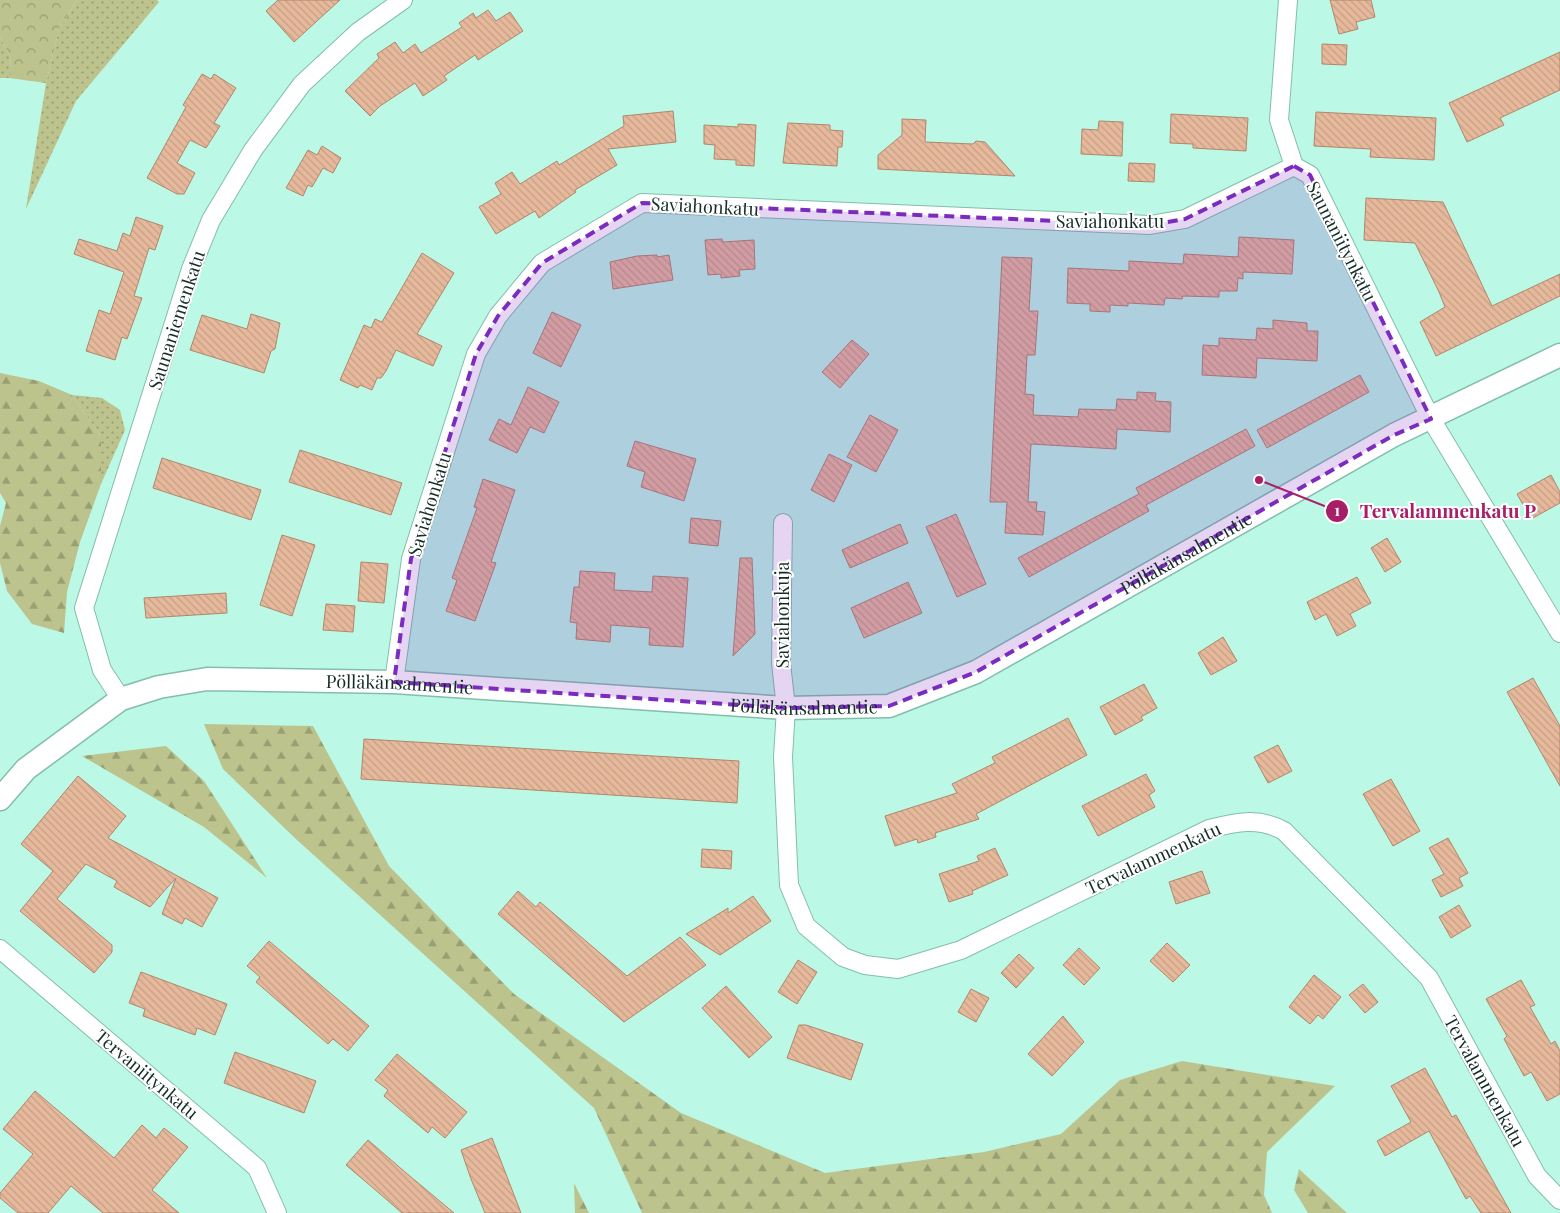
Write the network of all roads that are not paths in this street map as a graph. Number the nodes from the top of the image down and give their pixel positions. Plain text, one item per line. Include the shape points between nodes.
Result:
1 (403, 0) edge
2 (1288, 0) edge
3 (1294, 166) junction
4 (1560, 355) edge
5 (1431, 419) junction
6 (783, 523) dead end
7 (1560, 633) edge
8 (394, 682) junction
9 (121, 699) junction
10 (786, 708) junction
11 (0, 799) edge
12 (0, 949) edge
13 (1560, 1200) edge
14 (277, 1213) edge

1 - 9 street, Saunaniemenkatu via 358,32 302,84 253,150 211,220 190,269 84,608 102,670
2 - 3 street, Saunaniitynkatu via 1279,120
3 - 5 street, Saunaniitynkatu via 1310,175
3 - 8 street, Saviahonkatu via 1185,219 1150,225 642,203 542,263 498,316 476,354 411,559
4 - 5 street, Pölläkänsalmentie via 1473,395
5 - 7 street
5 - 10 street, Pölläkänsalmentie via 1394,435 976,672 889,706
6 - 10 street, Saviahonkuja via 781,663
8 - 9 street, Pölläkänsalmentie via 207,679 159,687
8 - 10 street, Pölläkänsalmentie
9 - 11 street, Pölläkänsalmentie via 26,769
10 - 13 street, Tervalammenkatu via 783,757 789,886 806,926 843,957 898,970 952,953 1209,829 1233,822 1271,824 1284,831 1429,978 1537,1176
12 - 14 street, Tervaniitynkatu via 257,1168

